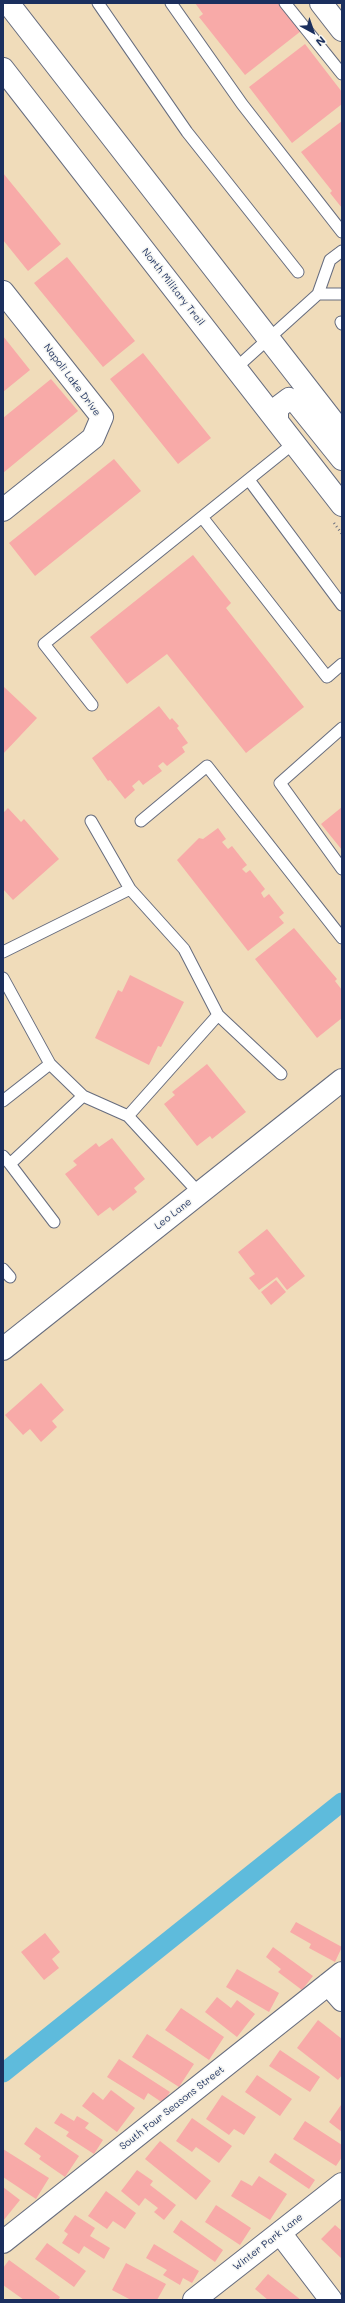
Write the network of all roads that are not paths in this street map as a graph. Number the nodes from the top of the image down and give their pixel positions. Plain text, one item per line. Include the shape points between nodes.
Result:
1 (8, 3) edge
2 (98, 3) edge
3 (171, 3) edge
4 (284, 3) edge
5 (3, 69) edge
6 (342, 74) edge
7 (342, 232) edge
8 (342, 251) edge
9 (298, 272) dead end
10 (3, 292) edge
11 (318, 294) junction
12 (342, 294) edge
13 (269, 338) junction
14 (236, 368) junction
15 (277, 420) junction
16 (342, 433) edge
17 (294, 443) junction
18 (342, 459) edge
19 (250, 480) junction
20 (342, 505) edge
21 (3, 510) edge
22 (202, 517) junction
23 (342, 605) edge
24 (342, 664) edge
25 (92, 705) dead end
26 (342, 728) edge
27 (91, 821) dead end
28 (141, 821) dead end
29 (342, 869) edge
30 (130, 889) junction
31 (342, 938) edge
32 (3, 952) edge
33 (3, 978) edge
34 (218, 1015) junction
35 (50, 1064) junction
36 (281, 1074) dead end
37 (342, 1080) edge
38 (84, 1096) junction
39 (3, 1101) edge
40 (128, 1116) junction
41 (6, 1160) edge
42 (199, 1193) junction
43 (54, 1222) dead end
44 (3, 1349) edge
45 (338, 1986) edge
46 (342, 2184) edge
47 (280, 2233) junction
48 (3, 2242) edge
49 (194, 2300) edge
50 (331, 2300) edge

1 - 13 street
2 - 9 lane via 187,132
3 - 7 lane via 242,104
4 - 6 lane
5 - 14 street, North Military Trail
8 - 11 lane via 330,260
10 - 21 street, Napoli Lake Drive via 102,417 93,438
11 - 12 lane
11 - 13 lane
13 - 14 lane
13 - 16 street
14 - 15 street, North Military Trail
15 - 17 street, North Military Trail
15 - 18 street via 277,408 289,399 297,403
17 - 19 lane
17 - 20 street, North Military Trail
19 - 22 lane
19 - 23 lane
22 - 24 lane via 327,677
22 - 25 lane via 44,644
26 - 29 lane via 280,783
27 - 30 lane
28 - 31 lane via 207,766
30 - 32 lane
30 - 34 lane via 184,950
33 - 35 lane
34 - 36 lane
34 - 40 lane
35 - 38 lane
35 - 39 lane
37 - 42 street, Leo Lane
38 - 40 lane
38 - 41 lane
40 - 42 lane
41 - 43 lane
42 - 44 street, Leo Lane
45 - 48 street, South Four Seasons Street
46 - 47 street, Winter Park Lane
47 - 49 street, Winter Park Lane
47 - 50 street

